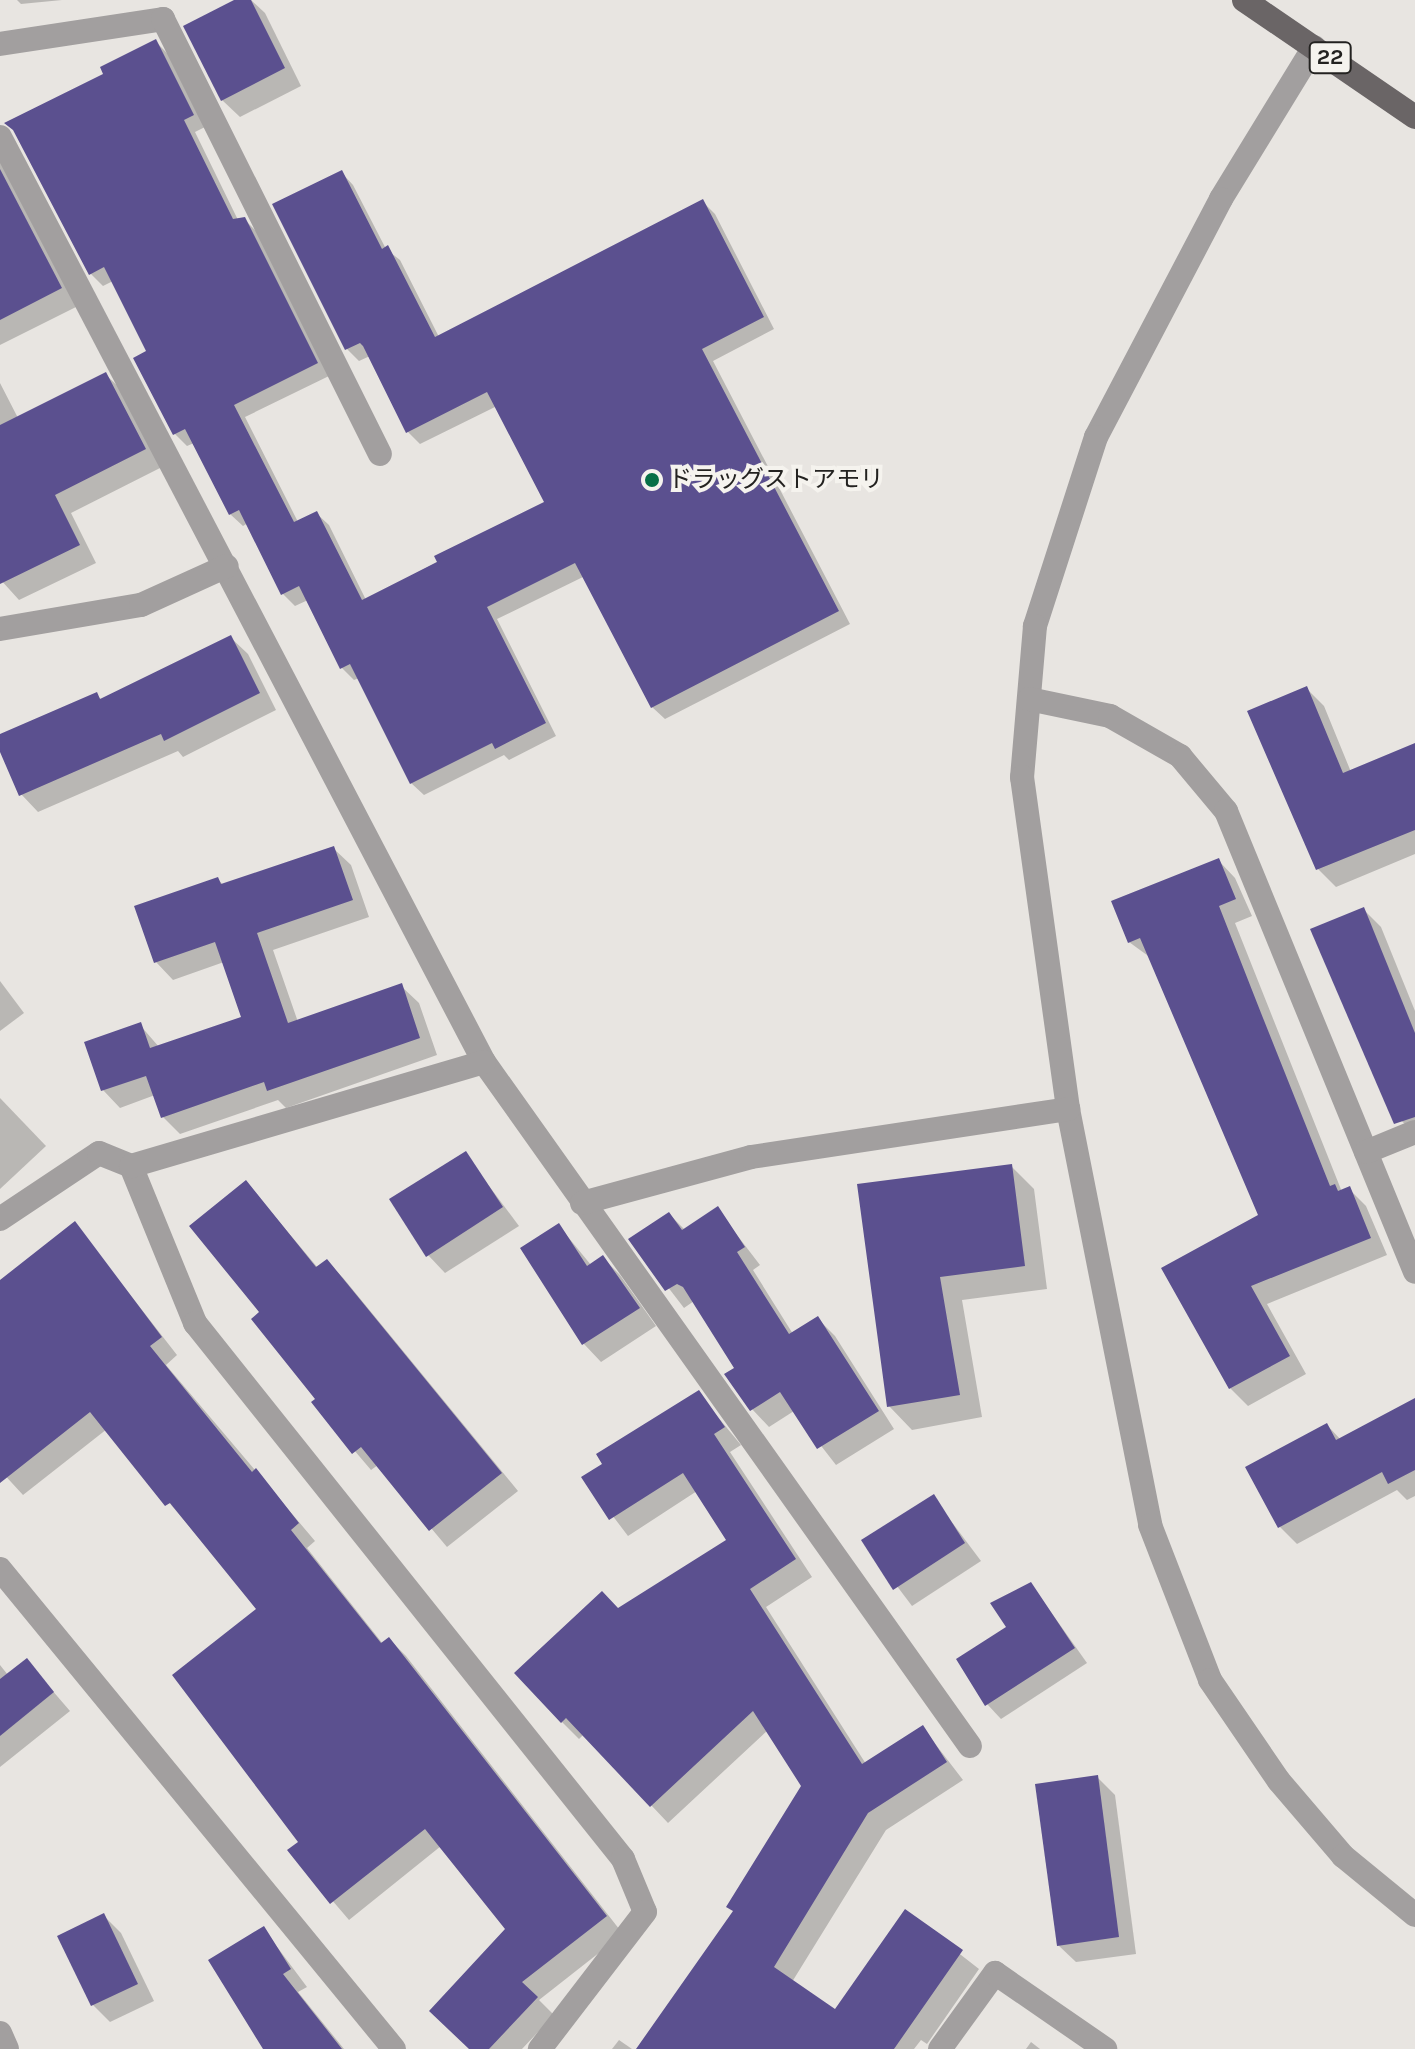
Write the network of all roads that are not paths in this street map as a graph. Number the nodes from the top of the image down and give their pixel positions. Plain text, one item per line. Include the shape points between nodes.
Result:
1 (1244, 0) edge
2 (0, 44) edge
3 (1314, 47) junction
4 (1415, 117) edge
5 (0, 137) edge
6 (380, 454) dead end
7 (227, 566) junction
8 (0, 629) edge
9 (1029, 699) junction
10 (484, 1062) junction
11 (1068, 1109) junction
12 (1415, 1132) edge
13 (1366, 1152) junction
14 (131, 1166) junction
15 (582, 1203) junction
16 (0, 1219) edge
17 (1415, 1272) edge
18 (0, 1569) edge
19 (970, 1746) dead end
20 (1415, 1915) edge
21 (0, 2033) edge
22 (7, 2049) edge
23 (394, 2049) edge
24 (540, 2049) edge
25 (940, 2049) edge
26 (1105, 2049) edge

1 - 3 main road, 22
2 - 6 street via 163,19
3 - 4 main road, 22
3 - 9 street via 1221,199 1096,437 1035,626
5 - 7 street
7 - 8 street via 141,605
7 - 10 street
9 - 11 street via 1022,777
9 - 13 street via 1110,716 1180,756 1226,811
10 - 14 street
10 - 15 street
11 - 15 street via 751,1157
11 - 20 street via 1150,1525 1210,1680 1279,1781 1343,1856
12 - 13 street
13 - 17 street
14 - 16 street via 99,1153
14 - 24 street via 195,1323 623,1859 645,1912
15 - 19 street
18 - 23 street
21 - 22 street
25 - 26 street via 995,1973

